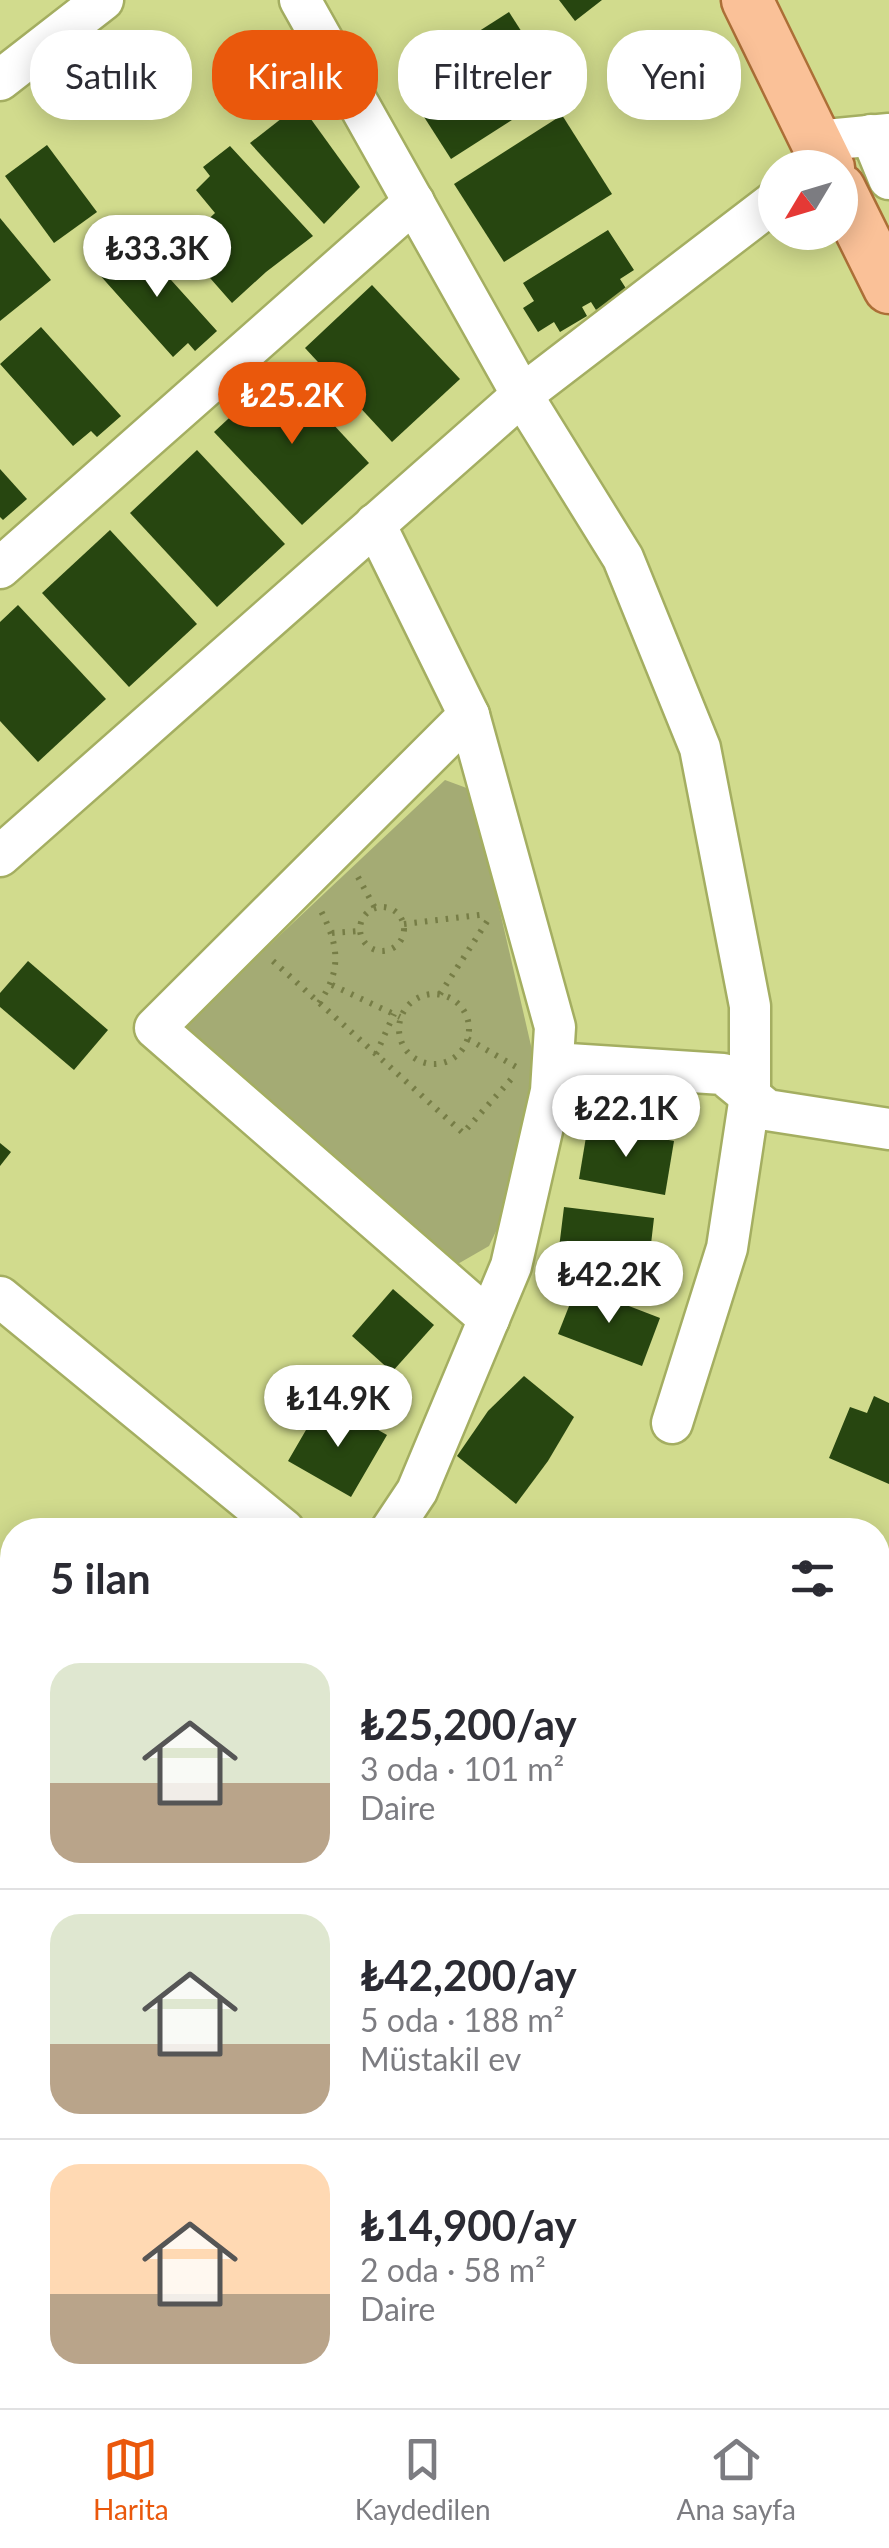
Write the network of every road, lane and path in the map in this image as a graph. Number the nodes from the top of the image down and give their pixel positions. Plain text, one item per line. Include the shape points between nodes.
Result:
1 (104, 0) edge
2 (300, 0) edge
3 (747, 0) edge
4 (0, 80) edge
5 (880, 134) edge
6 (819, 150) edge
7 (852, 150) edge
8 (889, 180) edge
9 (414, 202) junction
10 (758, 214) edge
11 (858, 227) edge
12 (889, 288) edge
13 (522, 395) junction
14 (375, 524) junction
15 (0, 568) edge
16 (469, 715) junction
17 (0, 856) edge
18 (320, 908) dead end
19 (404, 924) junction
20 (360, 931) junction
21 (332, 933) junction
22 (246, 937) junction
23 (332, 984) junction
24 (440, 994) junction
25 (319, 1003) junction
26 (397, 1015) junction
27 (468, 1039) junction
28 (376, 1054) junction
29 (553, 1063) junction
30 (750, 1096) junction
31 (889, 1129) edge
32 (0, 1297) edge
33 (489, 1320) junction
34 (672, 1423) dead end
35 (269, 1518) edge
36 (399, 1518) edge

1 - 4 street
2 - 9 street
3 - 6 main road
5 - 7 street
5 - 8 street
9 - 13 street
9 - 15 street
10 - 13 street
11 - 12 main road
13 - 14 street
13 - 30 street via 623,558 700,748 750,1006
14 - 16 street
14 - 17 street
16 - 22 street
16 - 29 street via 555,1028
18 - 21 path
19 - 20 path via 390,908 375,908 363,917
19 - 20 path via 403,939 386,952 365,944
19 - 24 path via 492,914
20 - 21 path
21 - 23 path
22 - 25 path
22 - 33 street via 155,1028
23 - 25 path
23 - 26 path
24 - 26 path via 416,998
24 - 27 path via 460,1006
25 - 28 path
26 - 27 path via 404,1048 421,1063 444,1064
26 - 28 path
27 - 28 path via 521,1069 463,1133
29 - 30 street via 723,1074
29 - 33 street via 511,1266
30 - 31 street via 766,1110
30 - 34 street via 727,1248
32 - 35 street
33 - 36 street via 417,1491

